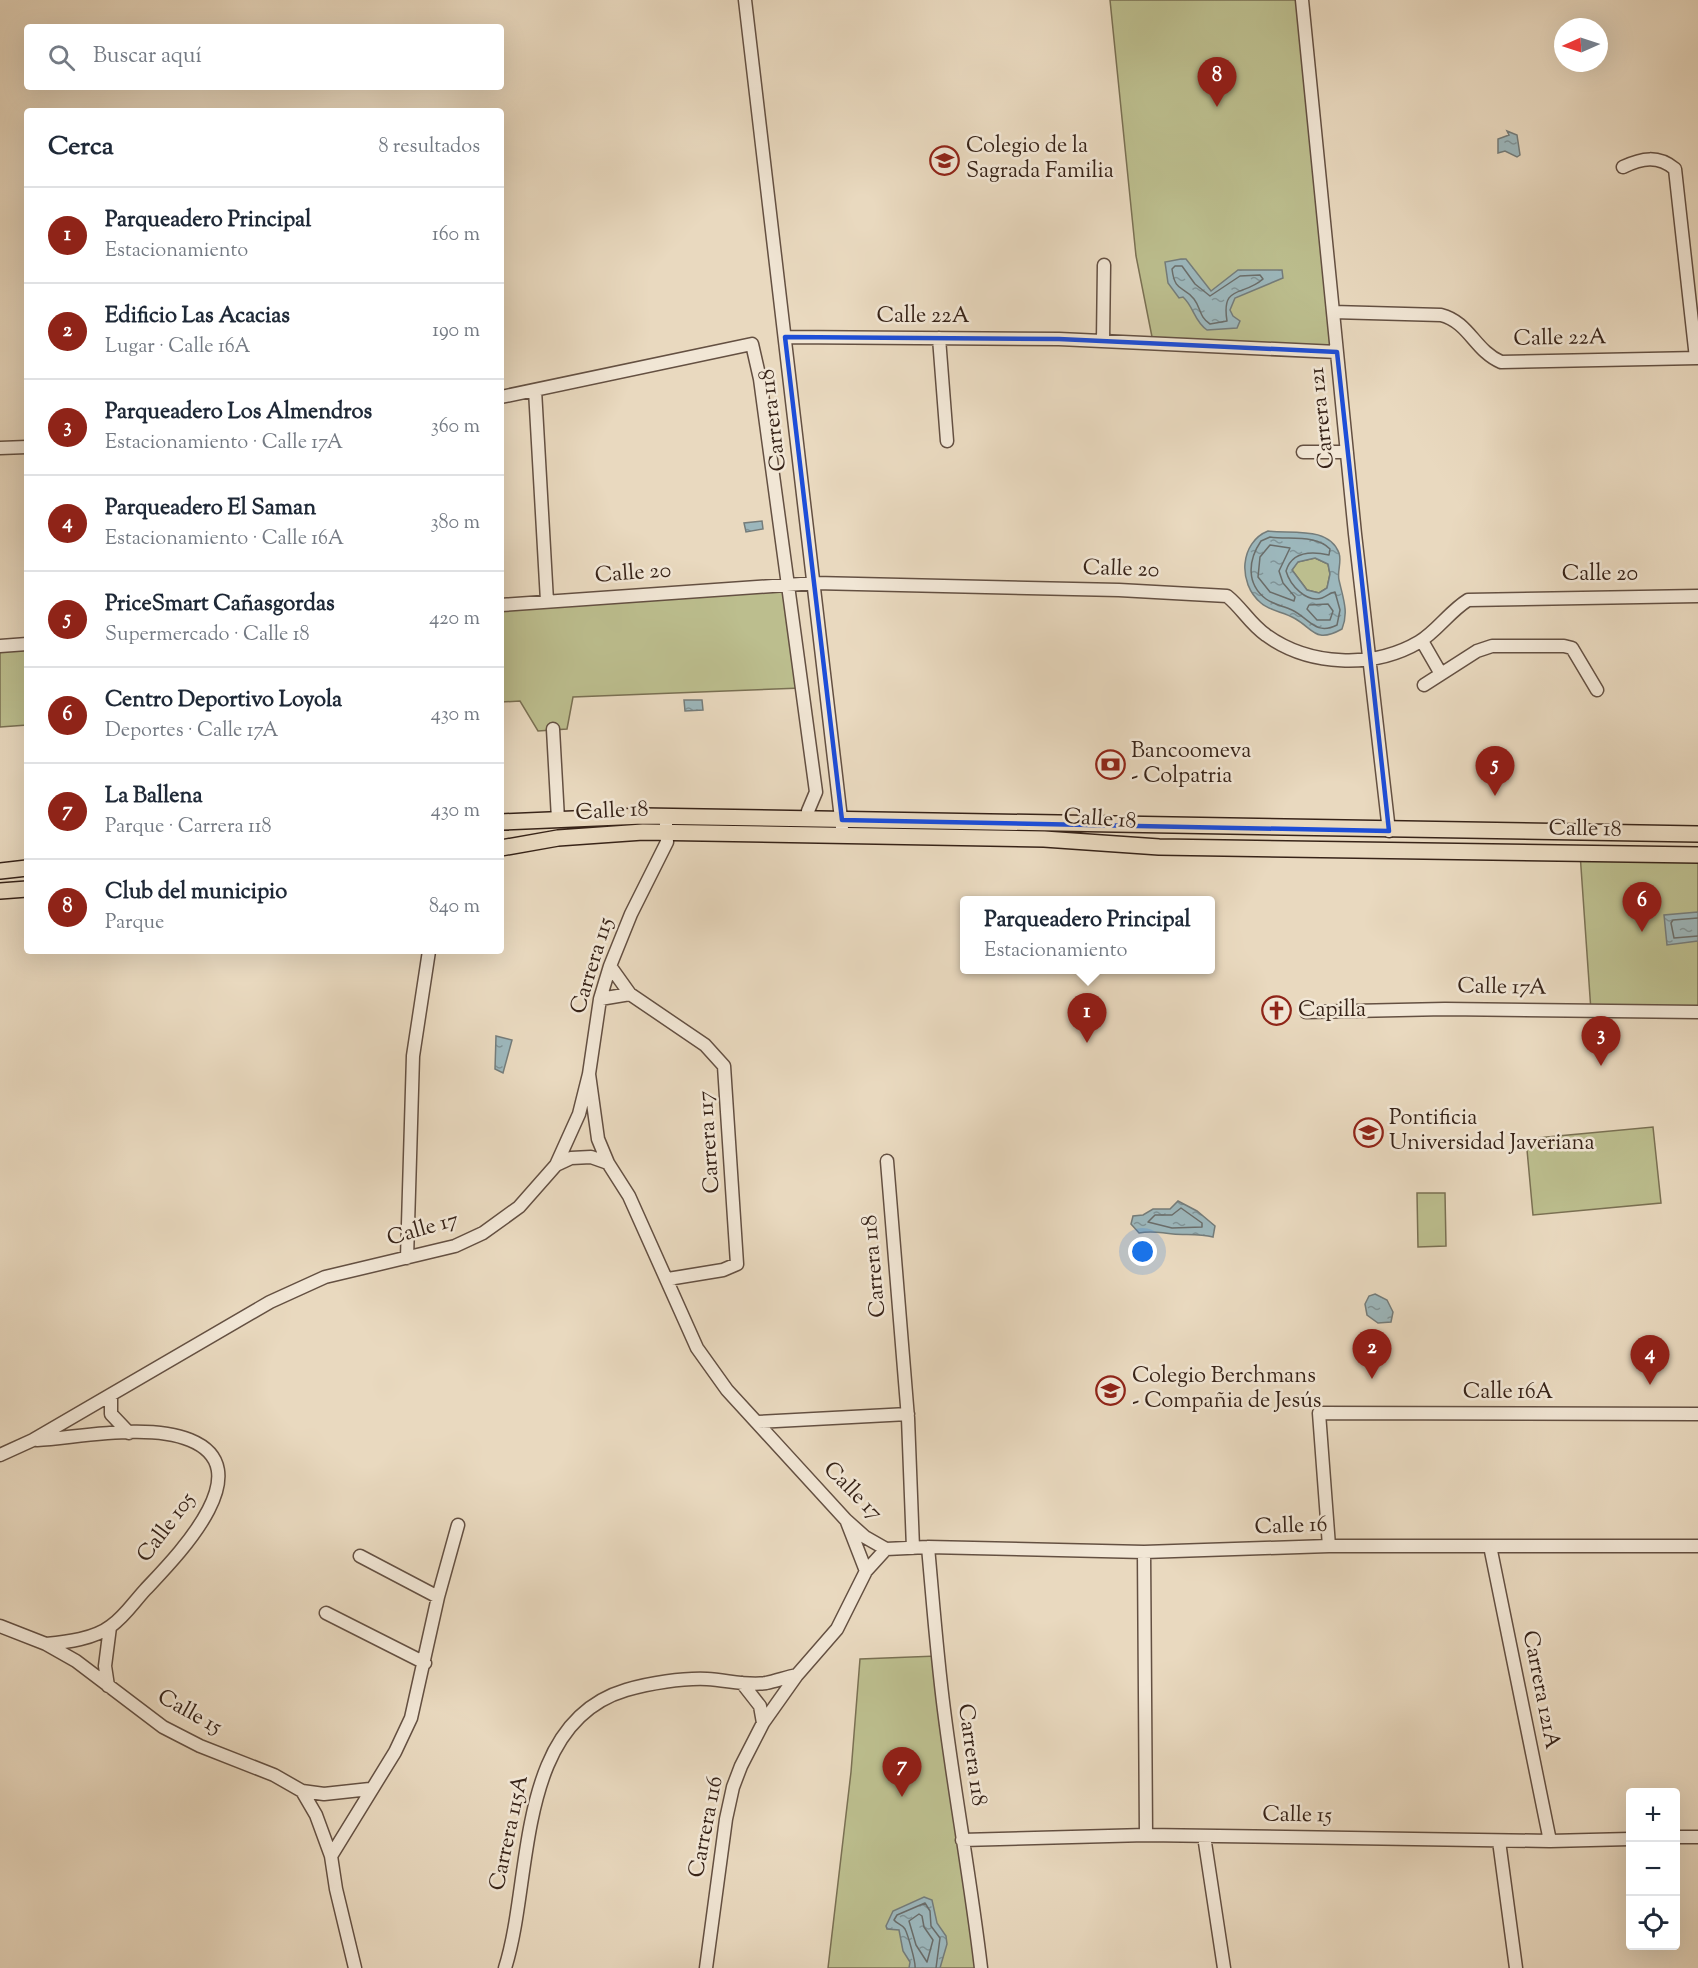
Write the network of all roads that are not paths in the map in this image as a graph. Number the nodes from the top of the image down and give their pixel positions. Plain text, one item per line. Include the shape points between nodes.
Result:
1 (745, 0) edge
2 (1302, 0) edge
3 (1623, 167) dead end
4 (1104, 265) dead end
5 (1333, 312) junction
6 (785, 337) junction
7 (939, 338) junction
8 (1103, 340) junction
9 (1337, 352) junction
10 (1697, 358) edge
11 (535, 390) junction
12 (504, 396) edge
13 (947, 441) dead end
14 (24, 447) edge
15 (0, 448) edge
16 (1303, 452) dead end
17 (1347, 452) junction
18 (815, 583) junction
19 (788, 585) junction
20 (1698, 596) edge
21 (547, 601) junction
22 (504, 605) edge
23 (1422, 641) junction
24 (24, 644) edge
25 (0, 646) edge
26 (1371, 660) junction
27 (1441, 674) junction
28 (1424, 685) dead end
29 (1597, 690) dead end
30 (553, 729) dead end
31 (808, 811) dead end
32 (558, 819) junction
33 (504, 822) edge
34 (666, 824) junction
35 (842, 828) junction
36 (1389, 831) junction
37 (1698, 834) edge
38 (504, 847) edge
39 (1698, 855) edge
40 (24, 868) edge
41 (0, 871) edge
42 (24, 889) edge
43 (0, 891) edge
44 (429, 954) edge
45 (610, 966) junction
46 (630, 994) junction
47 (600, 999) junction
48 (1306, 1012) dead end
49 (1698, 1012) edge
50 (589, 1074) junction
51 (887, 1161) dead end
52 (608, 1163) junction
53 (555, 1165) junction
54 (407, 1258) junction
55 (668, 1279) junction
56 (111, 1395) junction
57 (908, 1414) junction
58 (1698, 1414) edge
59 (758, 1422) junction
60 (129, 1433) junction
61 (33, 1440) junction
62 (0, 1455) edge
63 (846, 1520) junction
64 (458, 1525) dead end
65 (1329, 1546) junction
66 (1490, 1546) junction
67 (1698, 1546) edge
68 (928, 1547) junction
69 (886, 1548) junction
70 (912, 1548) junction
71 (1144, 1552) junction
72 (360, 1556) dead end
73 (866, 1571) junction
74 (438, 1598) junction
75 (326, 1613) dead end
76 (0, 1626) edge
77 (110, 1627) junction
78 (45, 1644) junction
79 (425, 1663) junction
80 (797, 1674) junction
81 (742, 1683) junction
82 (108, 1686) junction
83 (763, 1723) junction
84 (370, 1789) junction
85 (302, 1791) junction
86 (1146, 1835) junction
87 (1204, 1836) junction
88 (1680, 1837) edge
89 (1698, 1837) edge
90 (962, 1839) junction
91 (1626, 1839) edge
92 (1499, 1841) junction
93 (1550, 1841) junction
94 (331, 1856) junction
95 (355, 1968) edge
96 (505, 1968) edge
97 (706, 1968) edge
98 (981, 1968) edge
99 (1224, 1968) edge
100 (1516, 1968) edge

1 - 6 street, Carrera 118
2 - 5 street, Carrera 121
3 - 10 street via 1652,159 1665,161 1675,169
4 - 8 street
5 - 9 street, Carrera 121
5 - 10 street, Calle 22A via 1454,318 1489,357 1501,362
6 - 7 street, Calle 22A
6 - 18 street, Carrera 118
7 - 8 street, Calle 22A
7 - 13 street
8 - 9 street, Calle 22A
9 - 17 street, Carrera 121
11 - 12 street
11 - 19 street via 753,344
11 - 21 street
14 - 15 street
16 - 17 street
17 - 26 street, Carrera 121
18 - 19 street, Calle 20
18 - 26 street, Calle 20 via 1227,596 1250,623 1282,645 1307,655
18 - 35 street, Carrera 118
19 - 21 street, Calle 20
19 - 31 street via 816,792
20 - 23 street, Calle 20 via 1478,598 1457,607
21 - 22 street, Calle 20
23 - 26 street, Calle 20
23 - 27 street
24 - 25 street
26 - 36 street, Carrera 121
27 - 28 street
27 - 29 street via 1492,646 1563,646 1577,654
30 - 32 street
32 - 33 main road, Calle 18
32 - 34 main road, Calle 18
34 - 35 main road, Calle 18
34 - 38 main road, Calle 18
34 - 45 street, Carrera 115 via 667,842
35 - 36 main road, Calle 18
35 - 39 main road, Calle 18 via 1159,847
36 - 37 main road, Calle 18
40 - 41 main road
42 - 43 main road
44 - 54 street via 413,1056
45 - 46 street, Carrera 117
45 - 47 street, Carrera 115
46 - 47 street
46 - 55 street, Carrera 117 via 716,1054 727,1081 737,1264
47 - 50 street, Carrera 115
48 - 49 street, Calle 17A
50 - 52 street, Calle 17 via 598,1139
50 - 53 street, Carrera 115 via 579,1114
51 - 57 street, Carrera 118
52 - 53 street via 591,1157 571,1158
52 - 55 street, Calle 17 via 629,1196
53 - 54 street, Calle 17 via 519,1207 483,1233 455,1246
54 - 56 street, Calle 17 via 325,1277 270,1302
55 - 59 street, Calle 17 via 697,1348 727,1390
56 - 60 street via 111,1414
56 - 61 street, Calle 17
57 - 59 street
57 - 70 street, Carrera 118
58 - 65 street, Calle 16A via 1319,1413
59 - 63 street, Calle 17
60 - 61 street, Calle 105
60 - 77 street, Calle 105 via 172,1434 192,1440 206,1449 216,1466 218,1485 213,1505 179,1554
61 - 62 street, Calle 17
63 - 69 street, Calle 17 via 865,1537
63 - 73 street
64 - 74 street
65 - 66 street, Calle 16
65 - 71 street, Calle 16
66 - 67 street, Calle 16
66 - 93 street, Carrera 121A
68 - 70 street, Calle 16
68 - 71 street, Calle 16
68 - 90 street, Carrera 118 via 937,1656
69 - 70 street, Calle 16
69 - 73 street, Carrera 116
71 - 86 street
72 - 74 street
73 - 80 street, Carrera 116 via 837,1629
74 - 79 street
75 - 79 street
76 - 78 street, Calle 15
77 - 78 street, Calle 105 via 73,1641
77 - 82 street via 106,1646
78 - 82 street, Calle 15 via 76,1661
79 - 84 street via 411,1718 395,1752
80 - 81 street via 766,1683
80 - 83 street, Carrera 116
81 - 83 street via 760,1706
81 - 96 street, Carrera 115A via 706,1679 625,1690 577,1719 545,1768
82 - 85 street, Calle 15 via 164,1727
83 - 97 street, Carrera 116 via 733,1787
84 - 85 street via 332,1794
84 - 94 street
85 - 94 street via 316,1815
86 - 87 street, Calle 15
86 - 90 street, Calle 15
87 - 92 street, Calle 15
87 - 99 street
88 - 89 street
90 - 98 street, Carrera 118
91 - 93 street, Calle 15
92 - 93 street, Calle 15
92 - 100 street
94 - 95 street

